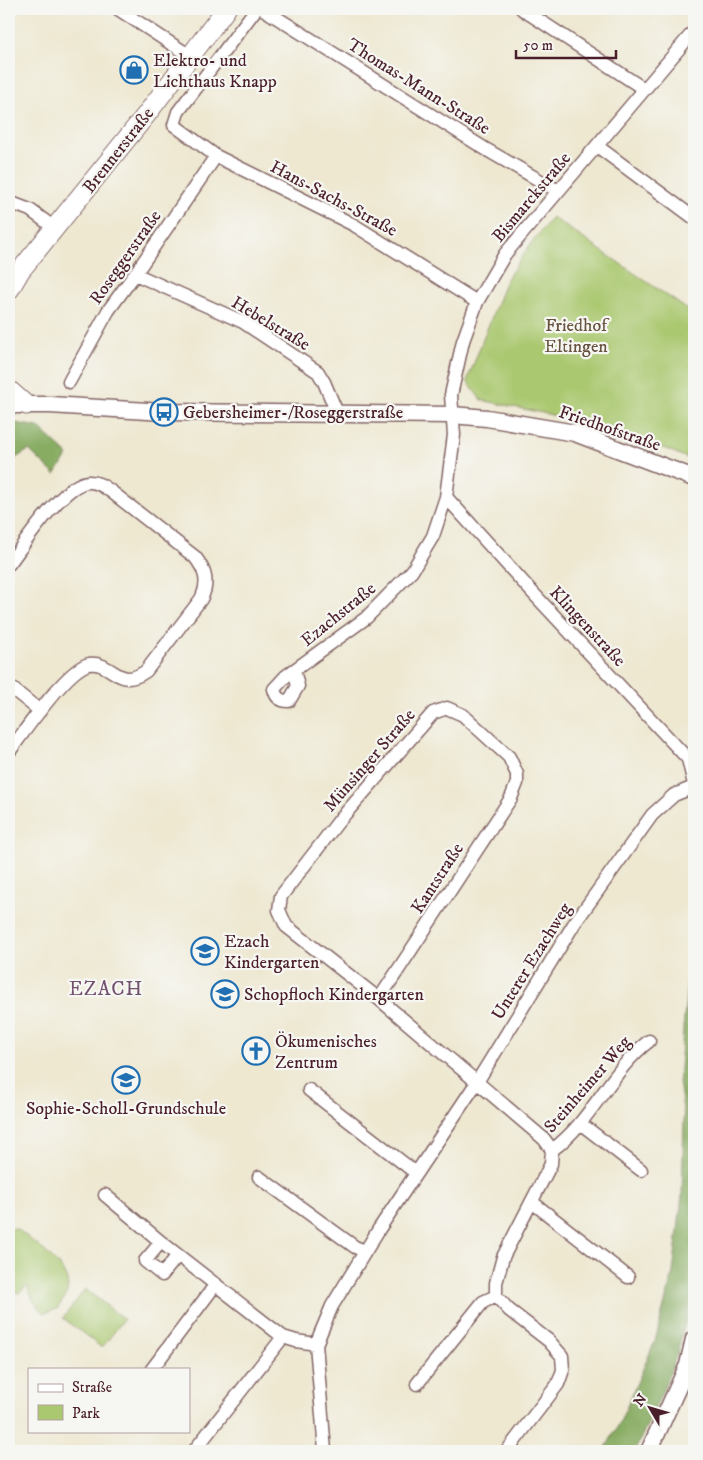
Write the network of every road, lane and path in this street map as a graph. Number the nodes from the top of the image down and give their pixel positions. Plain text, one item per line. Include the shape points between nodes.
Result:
1 (118, 9) edge
2 (226, 9) edge
3 (256, 9) edge
4 (263, 9) edge
5 (522, 9) edge
6 (694, 31) edge
7 (190, 56) junction
8 (644, 89) junction
9 (174, 125) joint
10 (597, 146) junction
11 (216, 156) junction
12 (558, 191) junction
13 (9, 202) edge
14 (694, 218) edge
15 (56, 229) junction
16 (135, 274) junction
17 (9, 290) edge
18 (477, 302) junction
19 (69, 382) dead end
20 (9, 390) edge
21 (17, 405) edge
22 (338, 414) junction
23 (452, 415) junction
24 (694, 478) edge
25 (446, 497) junction
26 (9, 564) edge
27 (294, 670) dead end
28 (9, 686) edge
29 (40, 711) junction
30 (9, 752) edge
31 (517, 774) joint
32 (694, 786) edge
33 (379, 999) junction
34 (648, 1041) dead end
35 (477, 1082) junction
36 (309, 1090) dead end
37 (580, 1123) junction
38 (552, 1150) junction
39 (641, 1170) dead end
40 (416, 1173) junction
41 (259, 1177) dead end
42 (105, 1195) dead end
43 (532, 1202) junction
44 (161, 1242) junction
45 (365, 1252) junction
46 (178, 1255) junction
47 (628, 1277) dead end
48 (216, 1284) junction
49 (496, 1296) junction
50 (283, 1337) junction
51 (694, 1339) edge
52 (316, 1344) junction
53 (153, 1368) edge
54 (417, 1384) dead end
55 (194, 1451) edge
56 (325, 1451) edge
57 (507, 1451) edge
58 (650, 1451) edge

1 - 7 street
2 - 7 main road, Brennerstraße
3 - 9 street, Brennerstraße via 178,112
4 - 12 street, Thomas-Mann-Straße
5 - 8 street
6 - 8 street, Bismarckstraße
7 - 15 main road, Brennerstraße
8 - 10 street, Bismarckstraße
9 - 11 street, Hans-Sachs-Straße
10 - 12 street, Bismarckstraße
10 - 14 street
11 - 16 street, Roseggerstraße
11 - 18 street, Hans-Sachs-Straße via 354,225
12 - 18 street, Bismarckstraße via 506,254
13 - 15 street via 30,210
15 - 17 main road, Brennerstraße via 20,271
16 - 19 street, Roseggerstraße via 108,311
16 - 22 street, Hebelstraße via 243,322 318,372
18 - 23 street, Bismarckstraße via 463,341 451,395
20 - 21 main road
21 - 22 street, Friedhofstraße via 164,412
22 - 23 street, Friedhofstraße
23 - 24 street, Friedhofstraße via 575,433
23 - 25 street, Ezachstraße via 454,434
25 - 27 street, Ezachstraße via 433,536 412,571 366,618
25 - 32 street, Klingenstraße via 688,759
26 - 29 street via 65,494 91,482 113,493 195,557 206,576 207,585 201,599 146,671 125,678 101,666 84,666 73,672
28 - 29 street
29 - 30 street
31 - 33 street, Kantstraße via 517,784 510,798
31 - 33 street, Münsinger Straße via 509,757 463,715 448,708 433,712 338,822 281,896 279,910 286,926
32 - 35 street, Unterer Ezachweg via 674,795 652,815 574,924
33 - 35 street
34 - 37 street, Steinheimer Weg via 635,1051
35 - 38 street via 544,1139
35 - 40 street, Unterer Ezachweg
36 - 40 street
37 - 38 street, Steinheimer Weg
37 - 39 street
38 - 43 street via 551,1164
40 - 45 street, Unterer Ezachweg
41 - 45 street
42 - 44 street
43 - 47 street
43 - 49 street via 503,1257
44 - 46 street
44 - 46 street via 145,1262 162,1274
45 - 52 street, Unterer Ezachweg via 332,1306
46 - 48 street
48 - 50 street
48 - 53 street
49 - 54 street via 483,1302
49 - 57 street via 549,1341 562,1356 563,1370 558,1384
50 - 52 street
50 - 55 street
51 - 58 street via 688,1365
52 - 56 street, Unterer Ezachweg

